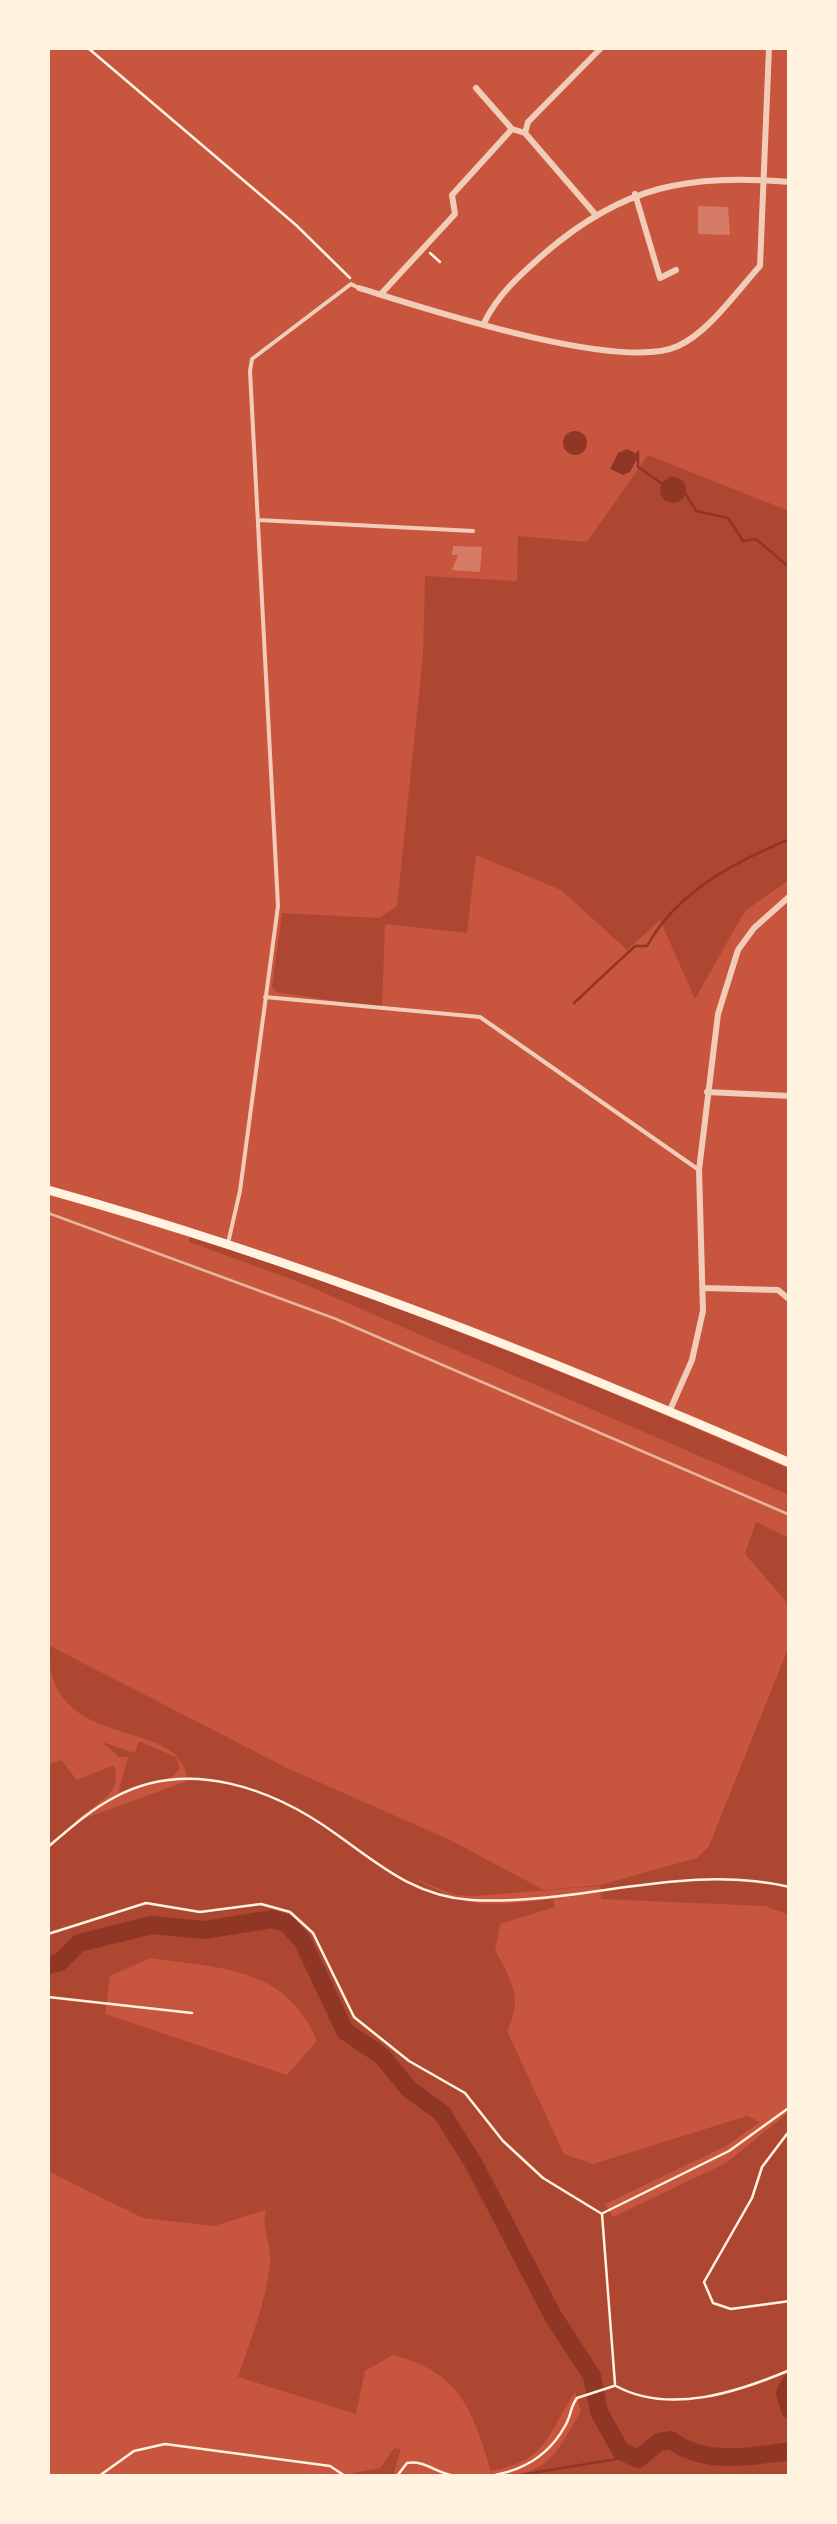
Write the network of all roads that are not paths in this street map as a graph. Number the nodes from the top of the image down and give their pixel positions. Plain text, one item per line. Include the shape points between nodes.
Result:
1 (601, 48) edge
2 (769, 48) edge
3 (476, 88) dead end
4 (512, 129) junction
5 (525, 133) junction
6 (764, 180) junction
7 (790, 182) edge
8 (634, 194) junction
9 (596, 214) junction
10 (676, 270) dead end
11 (359, 288) joint
12 (380, 294) junction
13 (484, 323) junction
14 (257, 520) junction
15 (473, 531) dead end
16 (790, 896) edge
17 (265, 996) junction
18 (707, 1092) junction
19 (790, 1096) edge
20 (699, 1170) junction
21 (48, 1190) edge
22 (228, 1242) junction
23 (703, 1288) junction
24 (790, 1300) edge
25 (790, 1323) edge
26 (790, 1358) edge
27 (670, 1410) junction
28 (790, 1462) edge

1 - 5 street via 528,122
2 - 6 street
3 - 4 street
4 - 5 street
4 - 12 street via 452,195 455,214
5 - 9 street
6 - 7 street
6 - 8 street via 679,182
6 - 13 street via 760,266 681,345 650,352 594,350
8 - 9 street
8 - 10 street via 660,278
9 - 13 street via 516,279
11 - 12 street
11 - 14 lane via 351,284 252,358
12 - 13 street
14 - 15 lane
14 - 17 lane via 278,851
16 - 18 street via 738,950 718,1014
17 - 20 lane via 480,1018
17 - 22 lane
18 - 19 street
18 - 20 street
20 - 23 street
21 - 22 main road
22 - 27 main road via 383,1294
23 - 24 street via 778,1290
23 - 27 street via 700,1335
25 - 26 street
27 - 28 main road

